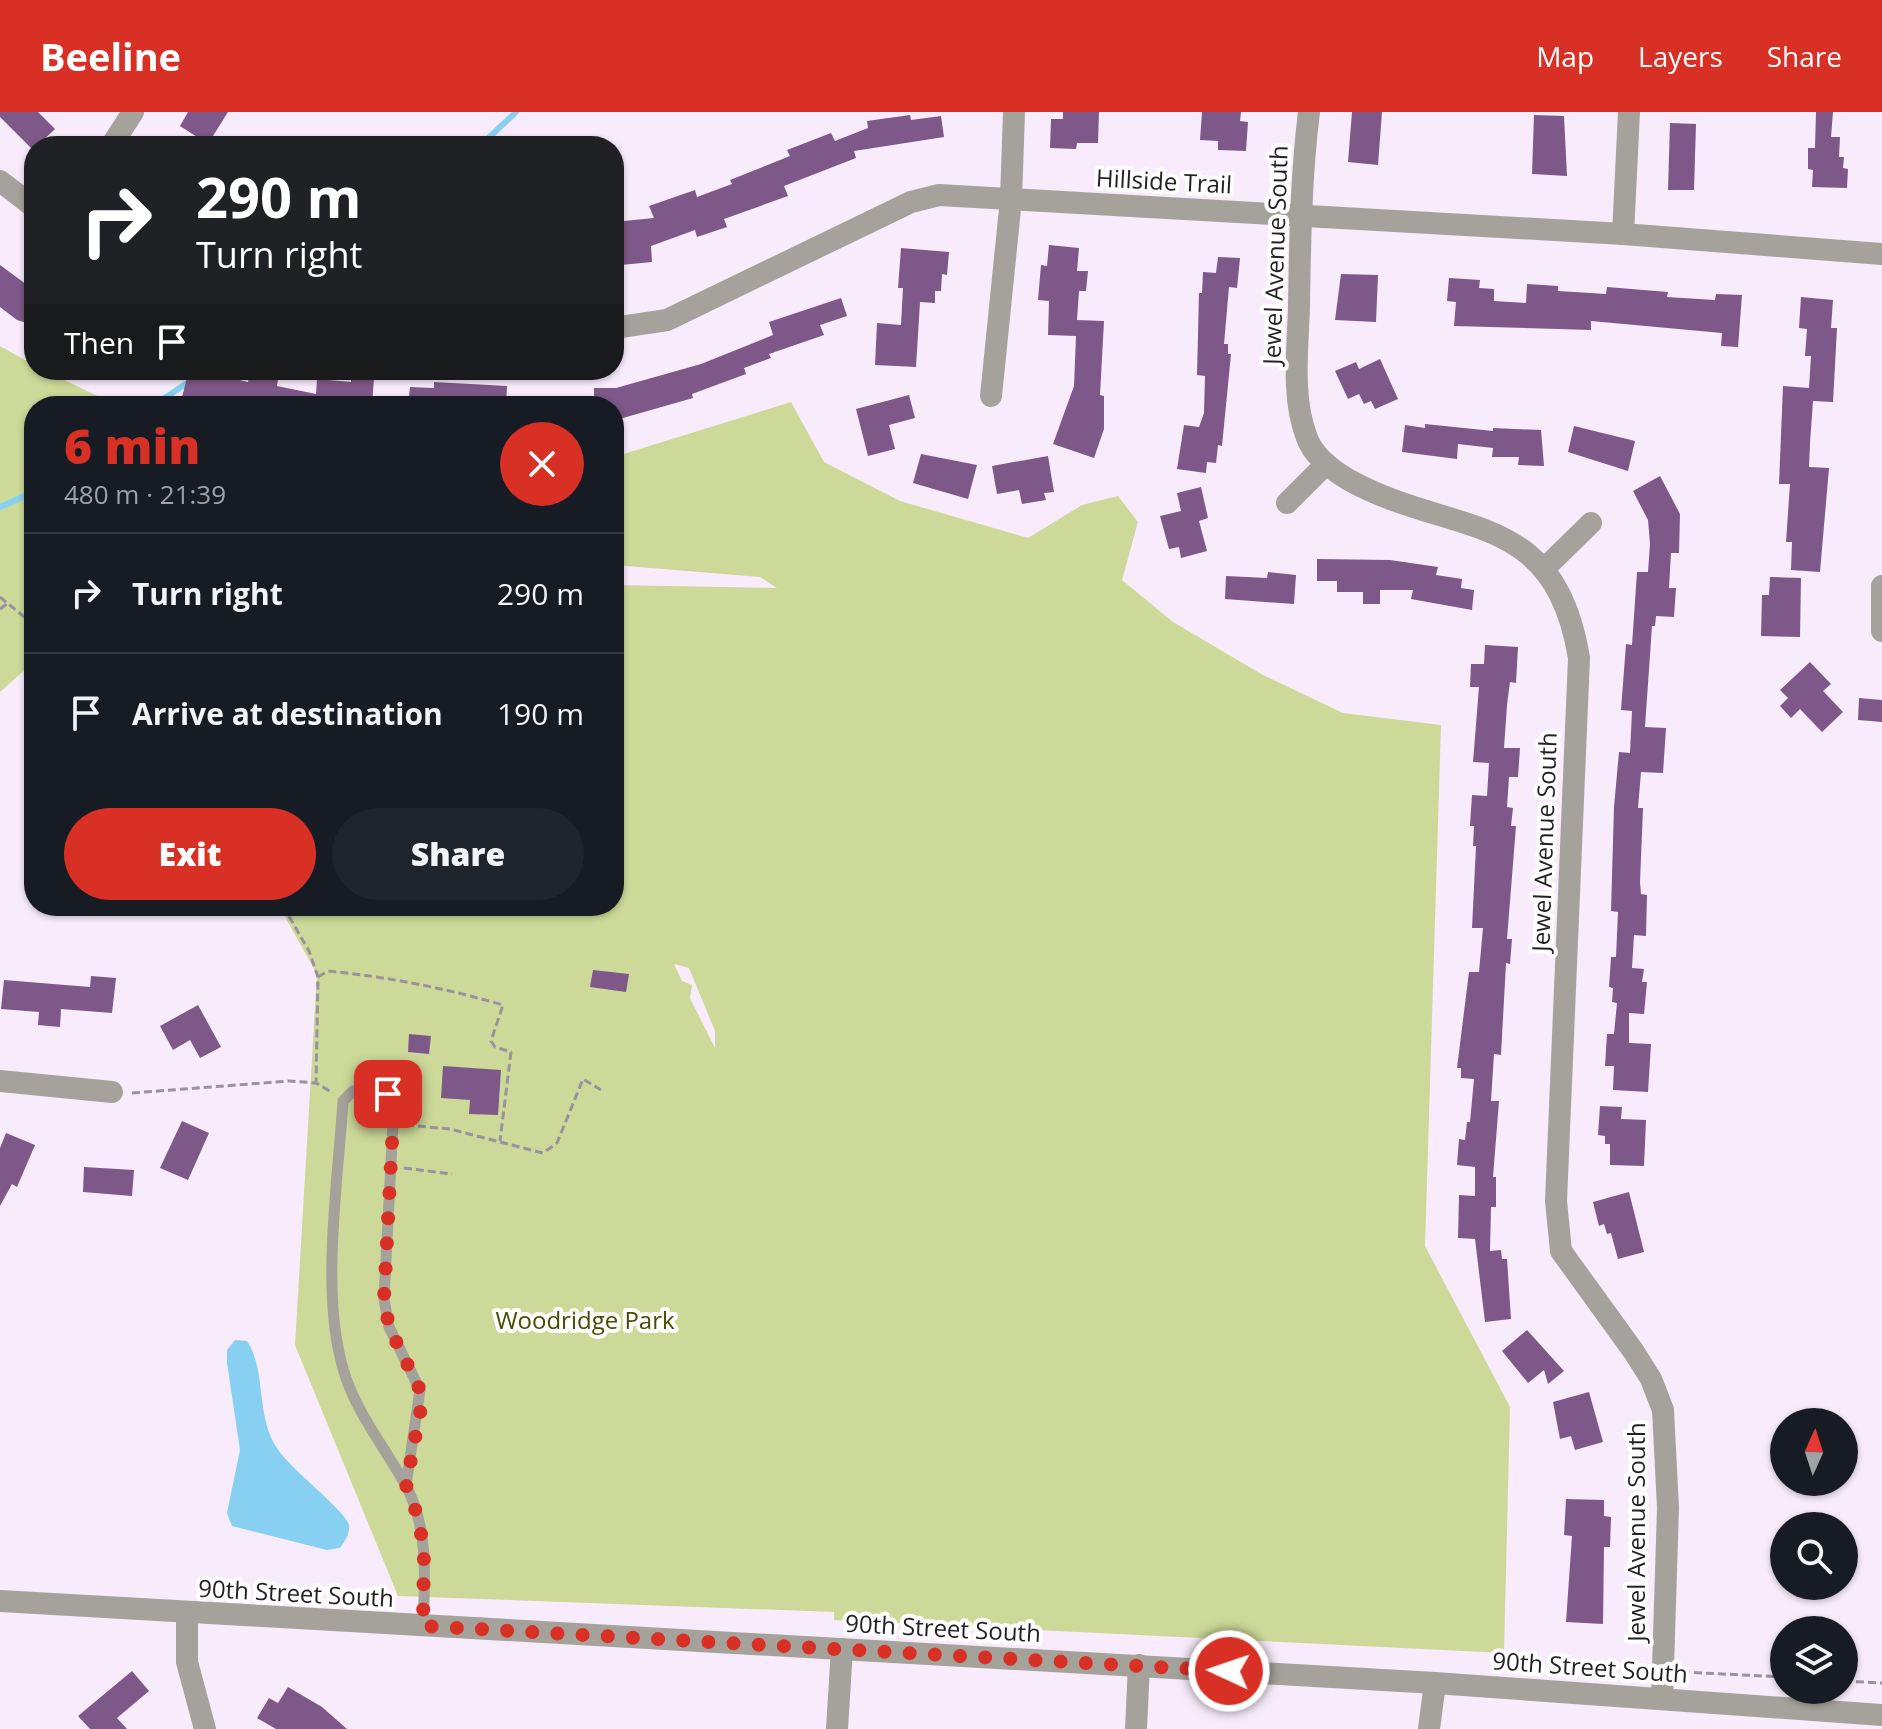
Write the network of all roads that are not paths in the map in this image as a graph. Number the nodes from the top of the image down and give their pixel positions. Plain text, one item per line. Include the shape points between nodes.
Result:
1 (133, 112) edge
2 (1014, 112) edge
3 (1309, 112) edge
4 (1629, 112) edge
5 (117, 136) edge
6 (0, 181) edge
7 (24, 199) edge
8 (1011, 199) junction
9 (1301, 216) junction
10 (1623, 234) junction
11 (1882, 254) edge
12 (624, 326) edge
13 (991, 396) dead end
14 (1326, 464) junction
15 (1287, 503) dead end
16 (1591, 523) dead end
17 (1544, 569) junction
18 (1882, 586) edge
19 (1882, 631) edge
20 (0, 1081) edge
21 (112, 1092) road end
22 (406, 1485) junction
23 (0, 1601) edge
24 (187, 1614) junction
25 (423, 1626) junction
26 (842, 1649) junction
27 (1139, 1665) junction
28 (1435, 1683) junction
29 (1662, 1699) junction
30 (1882, 1715) edge
31 (205, 1729) edge
32 (837, 1729) edge
33 (1136, 1729) edge
34 (1429, 1729) edge

1 - 5 street
2 - 8 street
3 - 9 street, Jewel Avenue South
4 - 10 street
6 - 7 street
8 - 9 street, Hillside Trail
8 - 12 street, Hillside Trail via 939,195 911,202 667,320
8 - 13 street
9 - 10 street, Hillside Trail
9 - 14 street, Jewel Avenue South via 1297,388 1307,438
10 - 11 street, Hillside Trail
14 - 15 street
14 - 17 street, Jewel Avenue South via 1367,490 1495,532
16 - 17 street
17 - 29 street, Jewel Avenue South via 1562,597 1579,658 1558,1238 1561,1251 1651,1379 1663,1410 1668,1508
18 - 19 street
20 - 21 street
22 - 22 lane via 363,1418 334,1328 343,1101 353,1091 388,1094 394,1104 384,1299 389,1327 420,1390 421,1408
22 - 25 lane via 424,1551
23 - 24 street, 90th Street South
24 - 25 street, 90th Street South
24 - 31 street via 187,1662
25 - 26 street, 90th Street South
26 - 27 street, 90th Street South
26 - 32 street
27 - 28 street, 90th Street South
27 - 33 street
28 - 29 street, 90th Street South
28 - 34 street
29 - 30 street, 90th Street South

